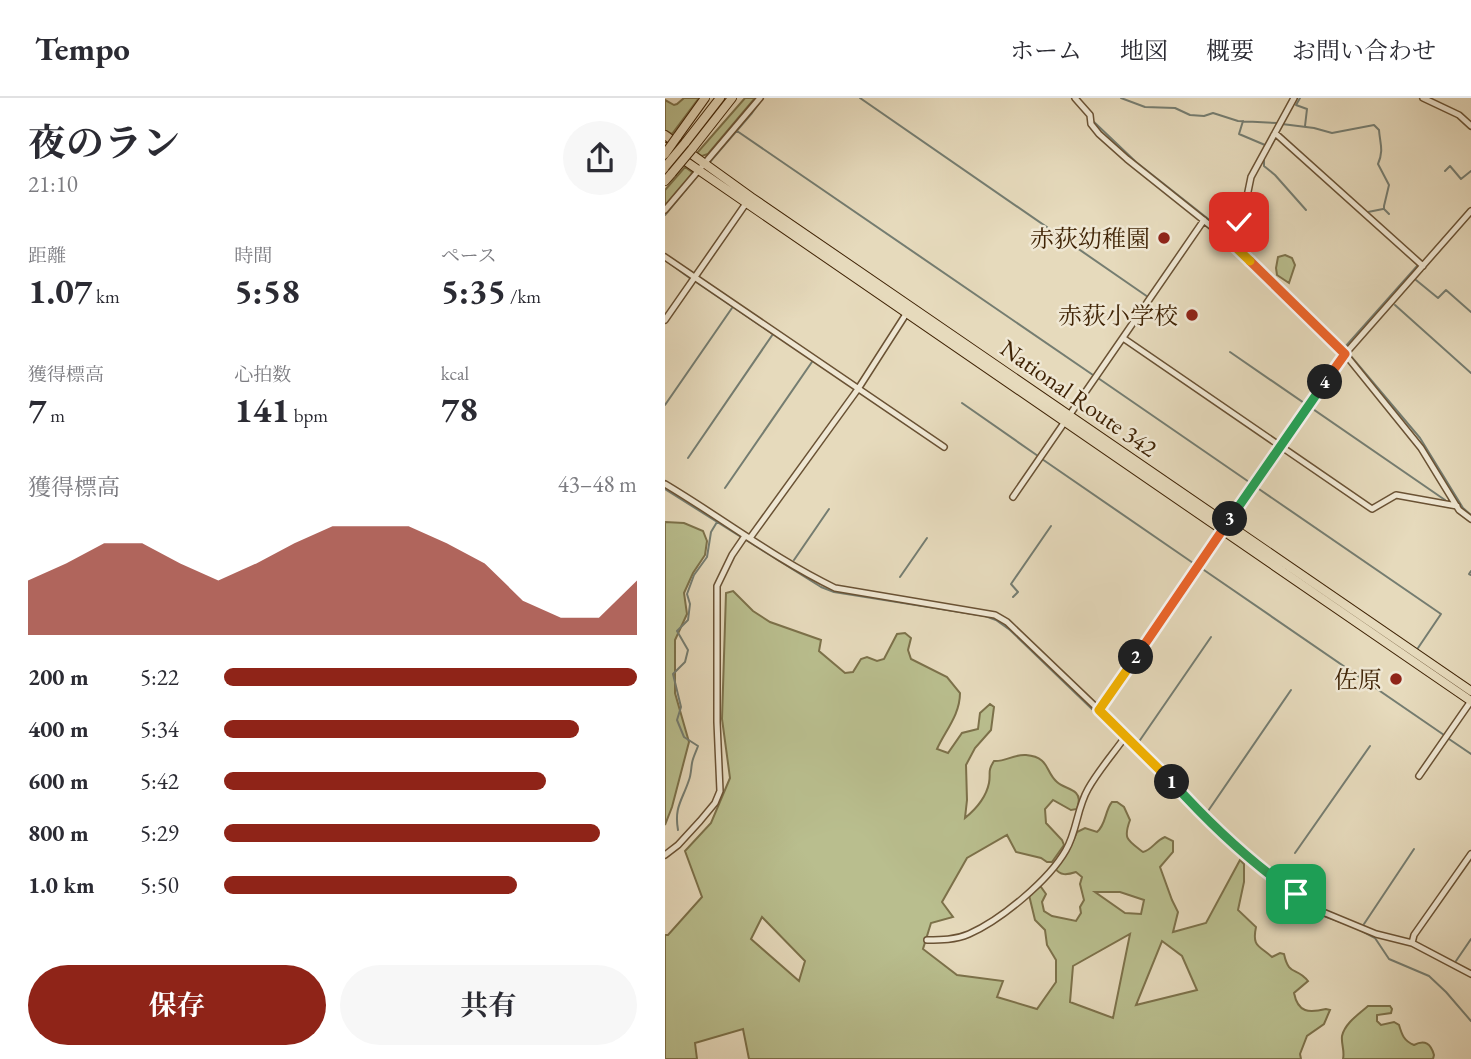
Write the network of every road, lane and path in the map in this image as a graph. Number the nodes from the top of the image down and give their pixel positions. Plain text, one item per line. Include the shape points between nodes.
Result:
1 (705, 98) edge
2 (760, 98) edge
3 (1075, 98) edge
4 (1294, 98) edge
5 (1423, 98) edge
6 (728, 99) edge
7 (1471, 125) edge
8 (1275, 134) junction
9 (665, 135) edge
10 (665, 147) edge
11 (665, 154) edge
12 (701, 166) junction
13 (669, 170) edge
14 (665, 181) edge
15 (749, 200) junction
16 (665, 210) edge
17 (1471, 211) edge
18 (1204, 220) junction
19 (1226, 238) junction
20 (665, 257) edge
21 (1423, 266) junction
22 (694, 277) junction
23 (909, 309) junction
24 (665, 320) edge
25 (1123, 338) junction
26 (1345, 354) junction
27 (857, 389) junction
28 (1067, 419) junction
29 (1280, 446) junction
30 (944, 447) dead end
31 (665, 484) edge
32 (1013, 497) dead end
33 (1457, 506) junction
34 (1471, 519) edge
35 (1225, 527) junction
36 (747, 537) junction
37 (1471, 691) edge
38 (1471, 700) edge
39 (1099, 710) junction
40 (1125, 737) junction
41 (1419, 776) dead end
42 (1471, 854) edge
43 (665, 855) edge
44 (927, 940) dead end
45 (1412, 943) junction
46 (1471, 974) edge

1 - 11 highway, bridge
2 - 12 street
3 - 18 street via 1099,134
4 - 8 street
5 - 7 street
6 - 13 highway, bridge
8 - 19 street via 1251,177 1244,212
8 - 21 street
9 - 12 highway, National Route 342
10 - 12 highway, National Route 342
12 - 15 highway, National Route 342
12 - 16 street
13 - 14 highway
15 - 22 street
15 - 23 highway, National Route 342
17 - 21 street
18 - 19 street
18 - 25 street
19 - 26 street
20 - 22 street
21 - 26 street
22 - 24 street
22 - 27 street
23 - 27 street
23 - 28 highway, National Route 342
25 - 28 street
25 - 29 street
26 - 29 street
26 - 33 street via 1421,448
27 - 30 street
27 - 36 street
28 - 32 street
28 - 35 highway, National Route 342
29 - 33 street via 1372,509 1396,495
29 - 35 street
31 - 36 street
33 - 34 street
35 - 37 highway, National Route 342
35 - 38 highway, National Route 342
35 - 39 street
36 - 39 street via 835,588 995,615
36 - 43 street via 717,586 720,791 700,821
38 - 41 street
39 - 40 street
40 - 44 street via 1086,792 1070,842 1041,881 969,934
40 - 45 street via 1202,816 1276,880 1318,910
42 - 45 street
45 - 46 street

